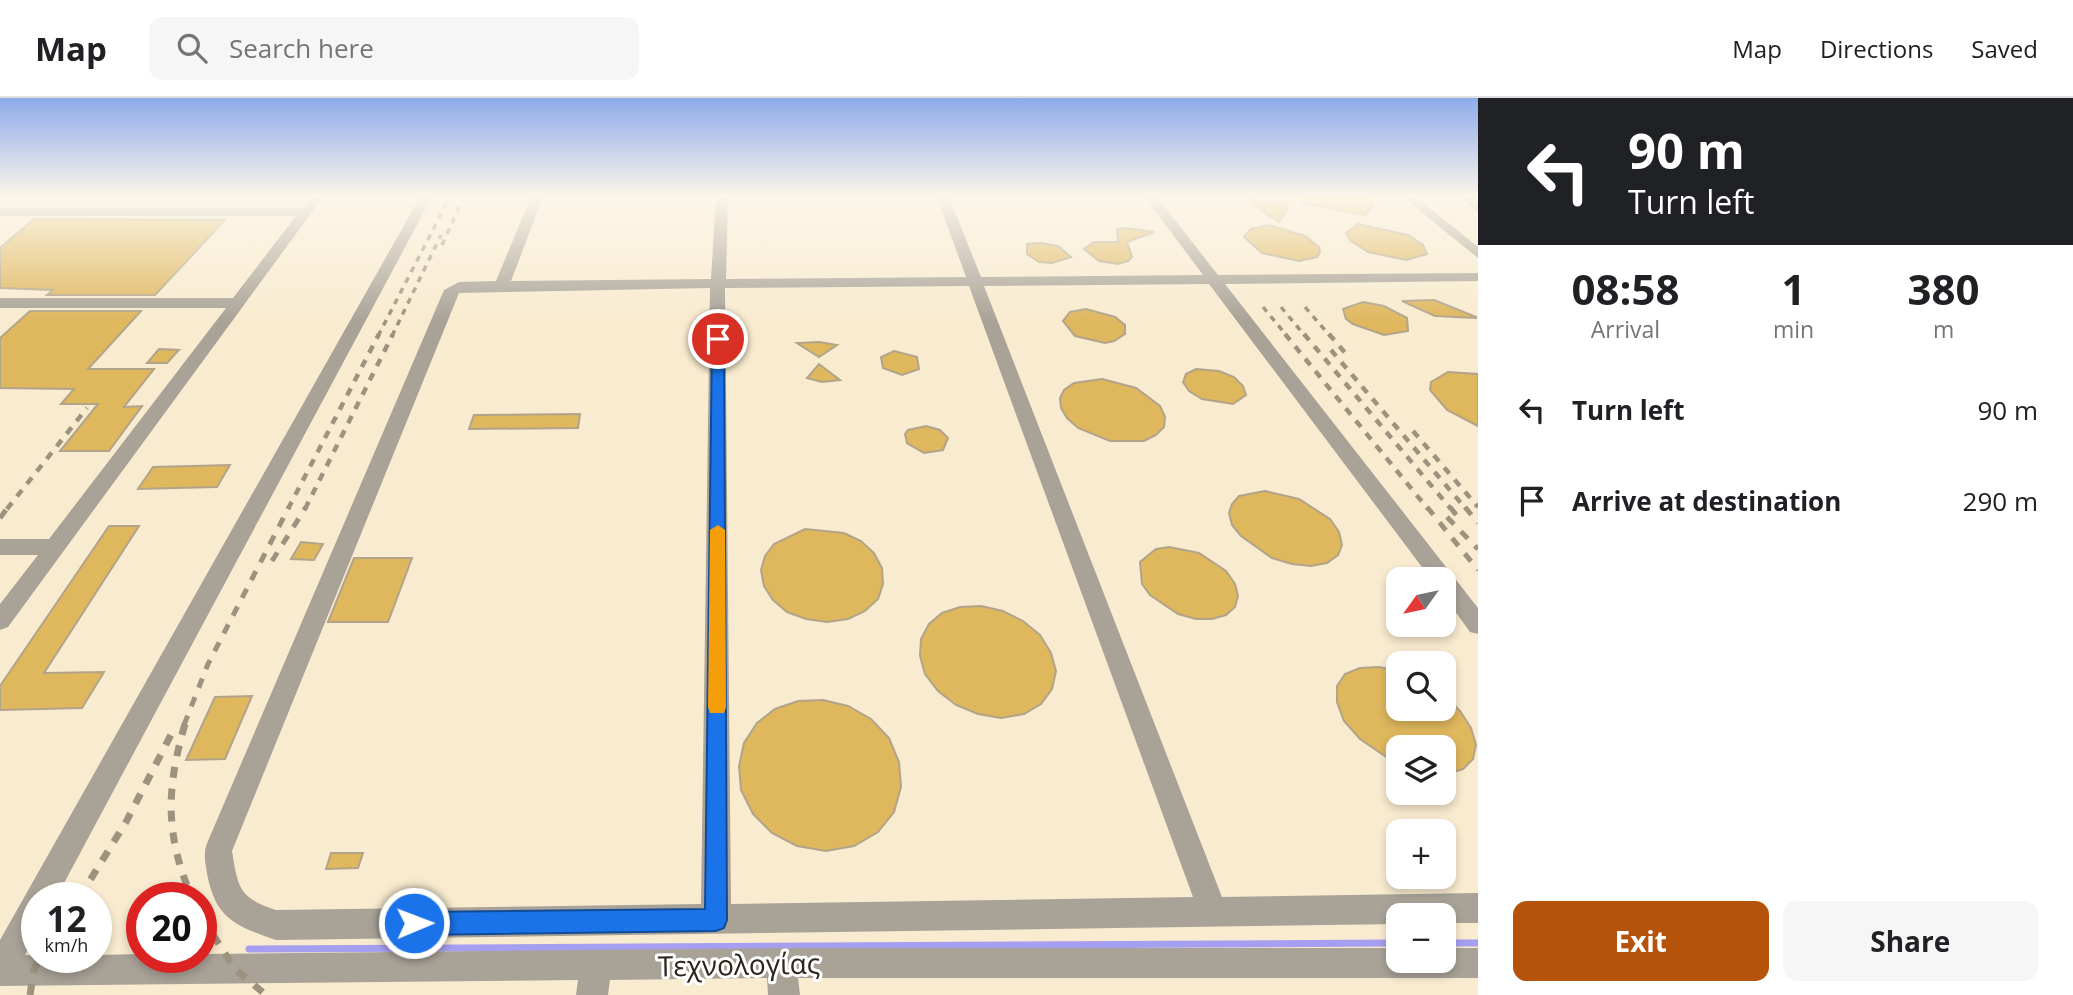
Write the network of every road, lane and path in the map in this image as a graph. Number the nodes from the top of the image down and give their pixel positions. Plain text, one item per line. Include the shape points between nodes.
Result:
1 (285, 239) edge
2 (403, 239) edge
3 (520, 239) edge
4 (720, 239) edge
5 (959, 239) edge
6 (1183, 239) edge
7 (1460, 239) edge
8 (1478, 254) edge
9 (1478, 277) edge
10 (1214, 279) junction
11 (975, 282) junction
12 (503, 283) junction
13 (718, 284) junction
14 (0, 303) edge
15 (237, 303) junction
16 (0, 547) edge
17 (53, 547) junction
18 (1434, 567) edge
19 (1456, 596) edge
20 (0, 621) edge
21 (1478, 625) edge
22 (49, 882) edge
23 (1478, 908) edge
24 (1213, 911) junction
25 (716, 920) junction
26 (21, 932) edge
27 (782, 963) junction
28 (1478, 963) edge
29 (0, 971) edge
30 (594, 980) edge
31 (784, 995) edge

1 - 15 street
2 - 22 street
3 - 12 street
4 - 13 street
5 - 11 street
6 - 10 street
7 - 8 street
9 - 10 street
10 - 11 street
10 - 18 street
11 - 13 street
11 - 24 street
12 - 13 street
12 - 25 street via 469,284 452,290 218,851 223,887 240,914 276,925
13 - 25 street
14 - 15 street
15 - 17 street
16 - 17 street
17 - 20 street
19 - 21 street
23 - 24 street
24 - 25 street
26 - 29 street
27 - 28 street, Τεχνολογίας
27 - 30 street, Τεχνολογίας
27 - 31 street
29 - 30 street, Τεχνολογίας

